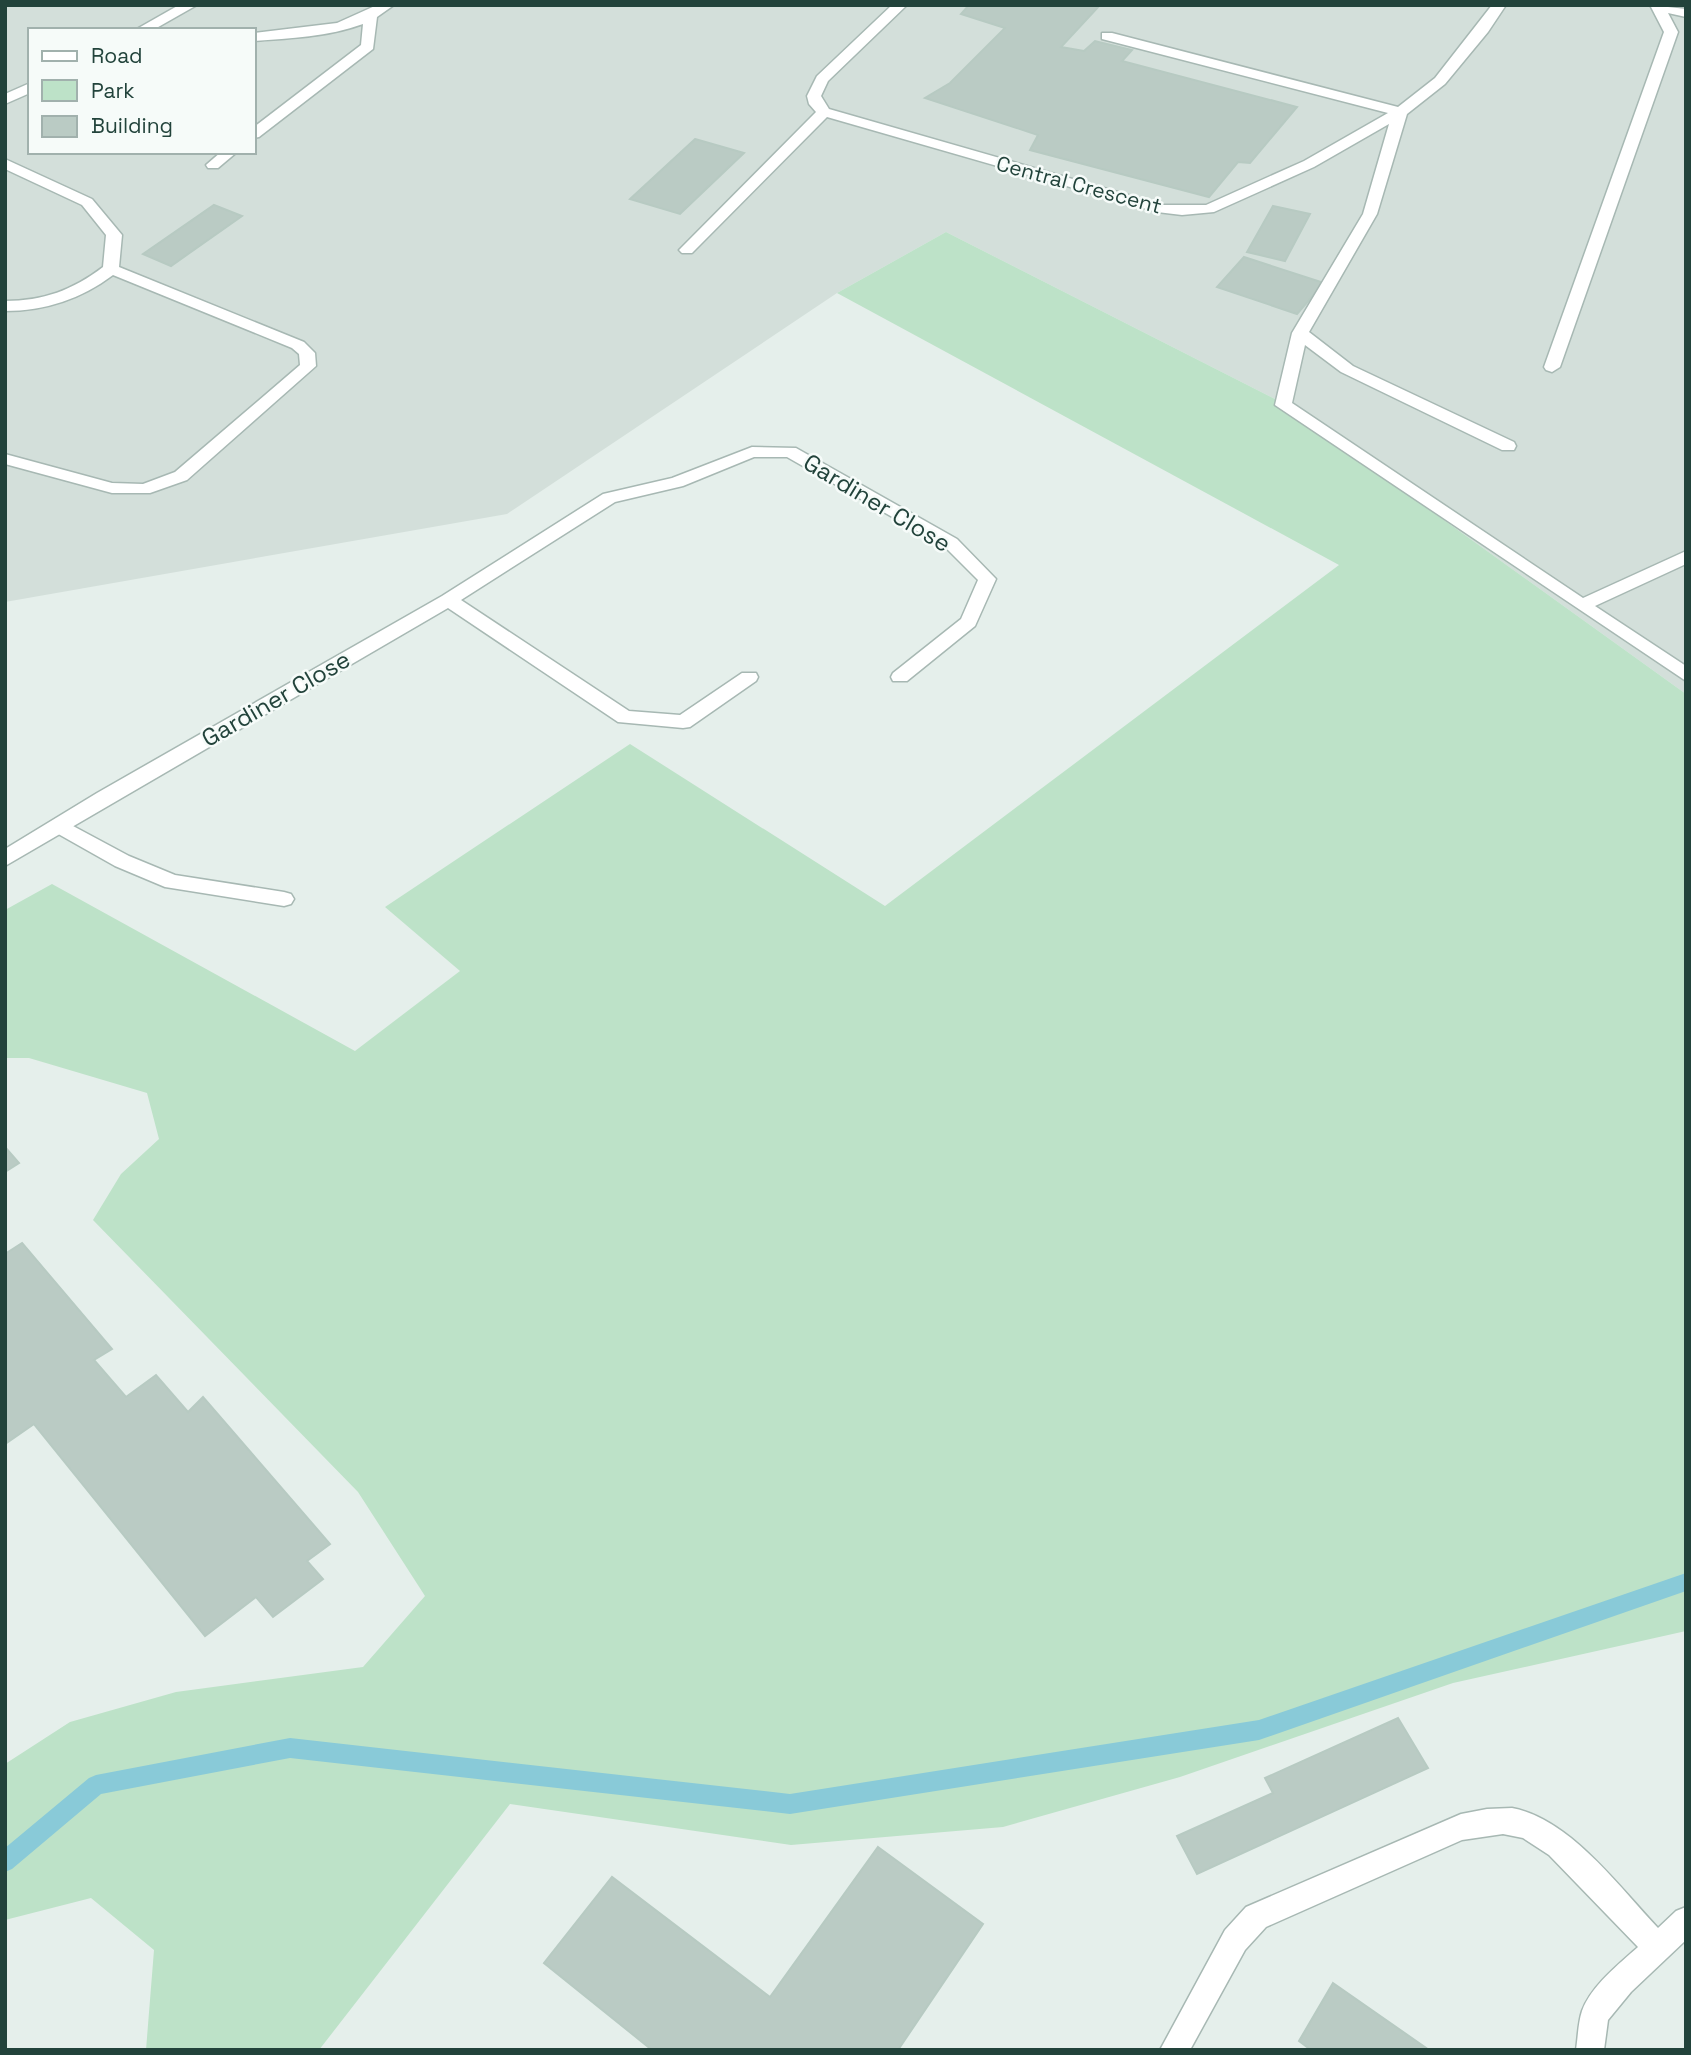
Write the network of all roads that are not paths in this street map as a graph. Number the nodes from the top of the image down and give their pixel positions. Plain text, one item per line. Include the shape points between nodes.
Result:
1 (190, 5) edge
2 (387, 5) edge
3 (900, 5) edge
4 (1499, 5) edge
5 (1658, 6) edge
6 (1686, 13) edge
7 (370, 17) junction
8 (146, 28) edge
9 (1107, 36) dead end
10 (256, 37) edge
11 (28, 88) edge
12 (5, 100) edge
13 (1400, 111) junction
14 (824, 113) junction
15 (256, 132) edge
16 (227, 154) edge
17 (5, 163) edge
18 (213, 165) dead end
19 (687, 250) dead end
20 (111, 269) junction
21 (5, 306) edge
22 (1300, 332) junction
23 (1552, 367) dead end
24 (1508, 446) dead end
25 (5, 459) edge
26 (1686, 557) edge
27 (448, 600) junction
28 (1582, 605) junction
29 (1686, 675) edge
30 (748, 677) dead end
31 (900, 677) dead end
32 (60, 826) junction
33 (5, 859) edge
34 (284, 899) dead end
35 (1686, 1921) edge
36 (1658, 1948) junction
37 (1174, 2050) edge
38 (1590, 2050) edge

1 - 8 street
2 - 7 street
3 - 14 street via 822,79 814,96
4 - 13 street, Central Crescent via 1440,81
5 - 6 street
5 - 23 street via 1671,32
7 - 10 street via 338,29
7 - 15 street via 368,46
9 - 13 street
11 - 12 street
13 - 14 street, Central Crescent via 1309,164 1209,209 1182,211 1119,198
13 - 22 street via 1370,214
14 - 19 street
16 - 18 street
17 - 20 street via 88,202 114,235
20 - 21 street via 92,284 49,303
20 - 25 street via 298,345 307,353 308,366 181,476 144,489 112,488
22 - 24 street via 1347,369
22 - 28 street via 1283,404
26 - 28 street
27 - 30 street via 625,717 683,722
27 - 31 street, Gardiner Close via 609,498 677,482 752,452 790,452 951,543 987,579 970,622
27 - 32 street, Gardiner Close
28 - 29 street
32 - 33 street, Gardiner Close
32 - 34 street via 122,862 172,882
35 - 36 street
36 - 37 street via 1558,1846 1530,1826 1495,1819 1461,1827 1256,1917 1235,1940
36 - 38 street via 1595,2014

